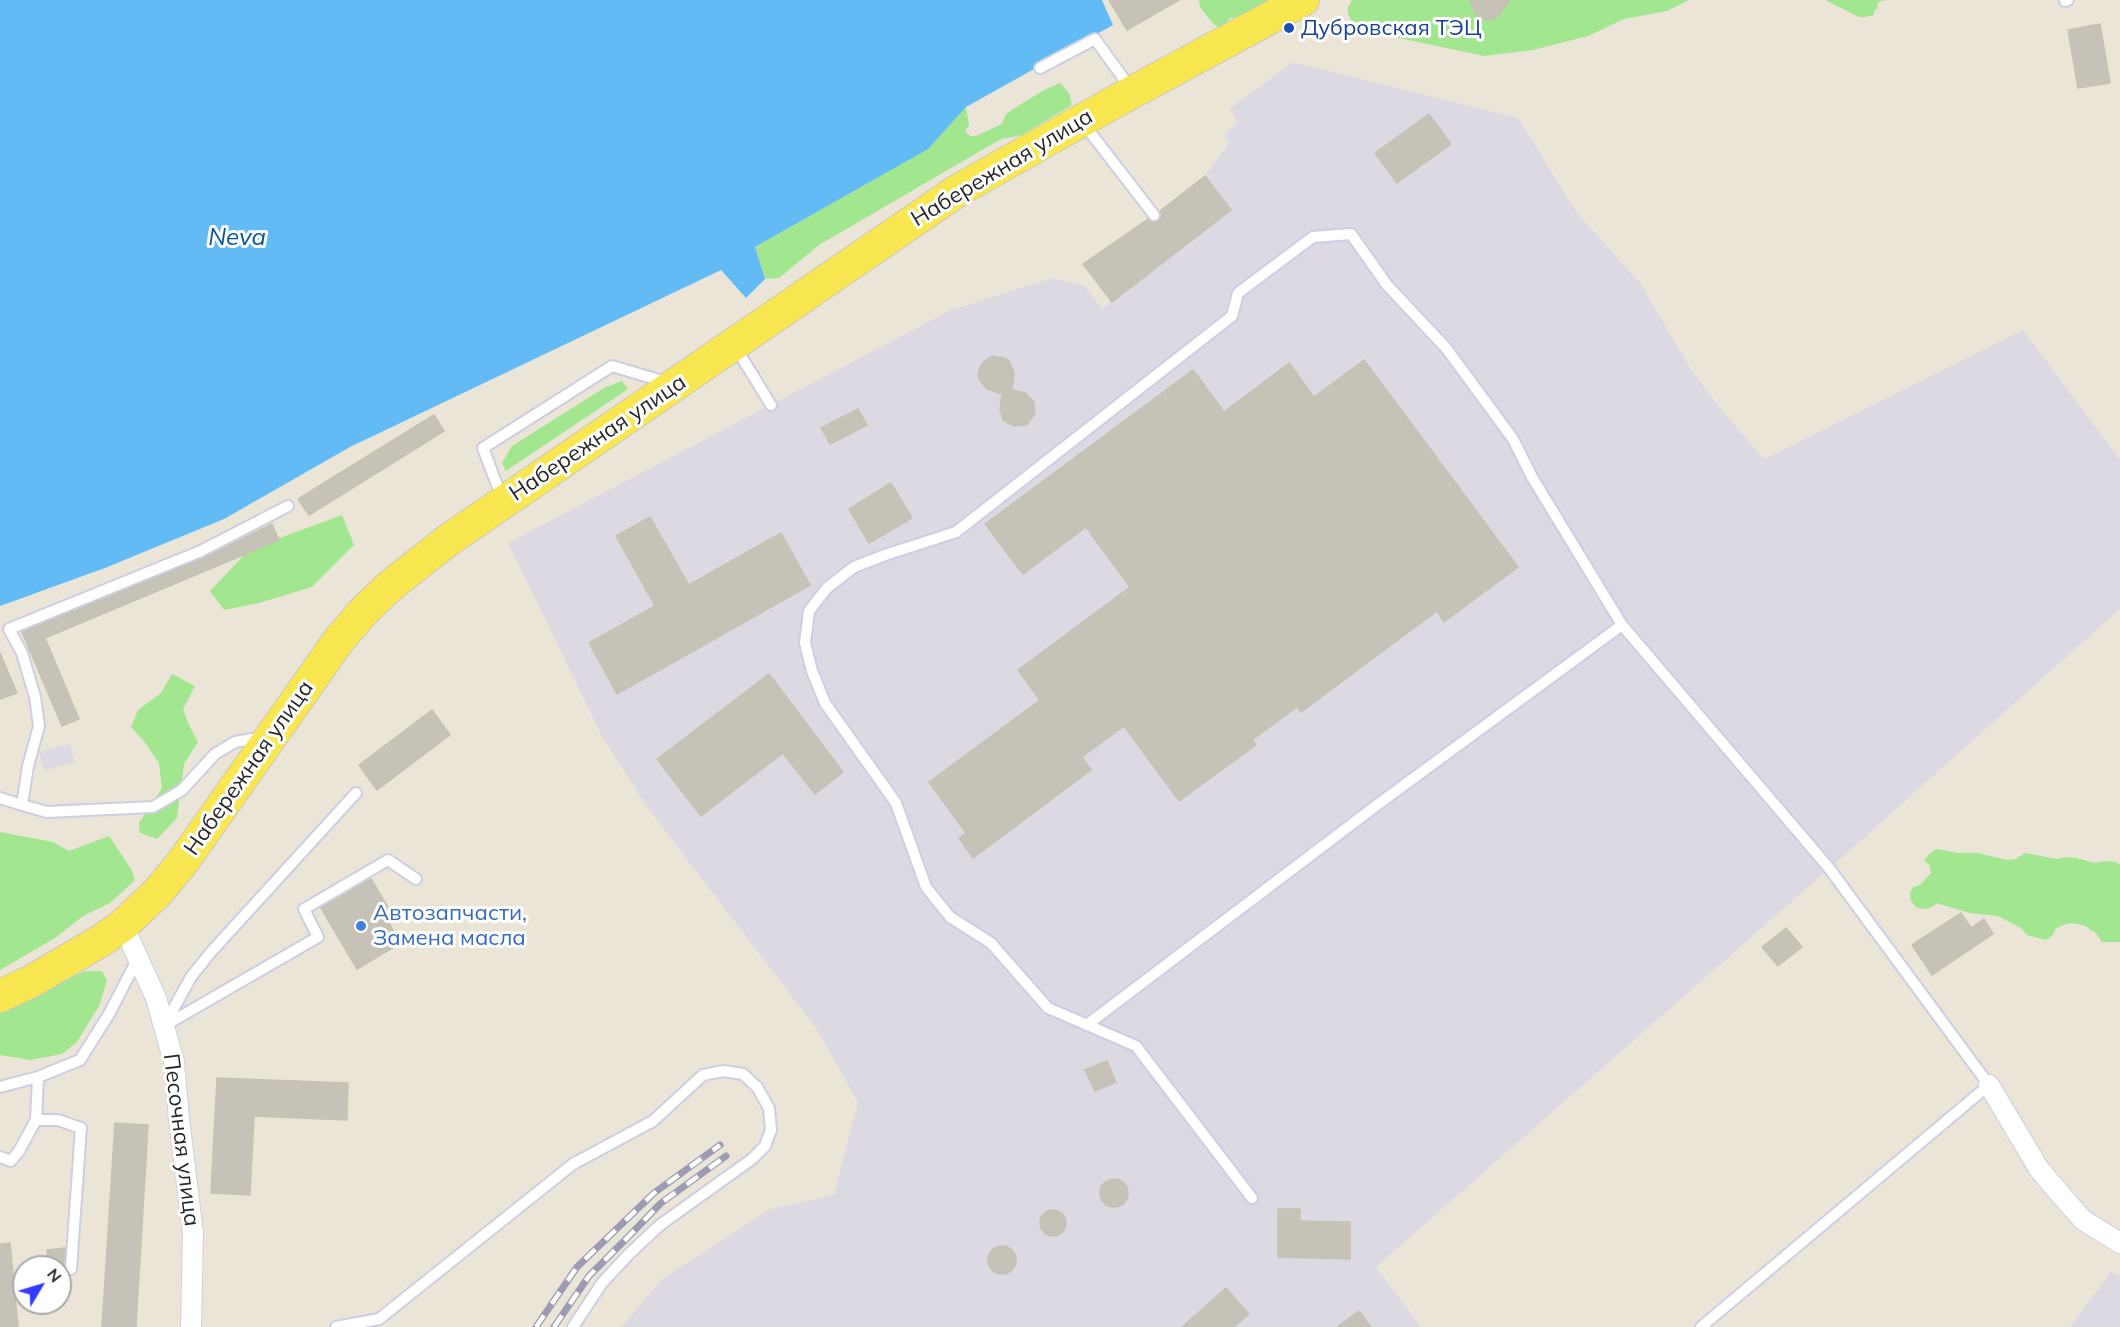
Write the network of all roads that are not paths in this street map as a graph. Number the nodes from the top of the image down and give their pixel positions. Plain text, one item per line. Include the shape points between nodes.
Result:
1 (1303, 0) edge
2 (1040, 68) dead end
3 (1133, 91) junction
4 (1081, 121) junction
5 (1154, 215) dead end
6 (734, 345) junction
7 (675, 385) junction
8 (771, 405) dead end
9 (504, 501) junction
10 (288, 506) dead end
11 (1622, 625) junction
12 (270, 736) junction
13 (356, 794) dead end
14 (0, 798) edge
15 (22, 805) junction
16 (416, 879) dead end
17 (123, 925) junction
18 (138, 958) junction
19 (0, 996) edge
20 (1088, 1024) junction
21 (164, 1026) junction
22 (38, 1077) junction
23 (1989, 1085) junction
24 (0, 1087) edge
25 (36, 1120) junction
26 (0, 1157) edge
27 (1252, 1198) dead end
28 (2120, 1244) edge
29 (72, 1255) edge
30 (191, 1327) edge
31 (336, 1327) edge
32 (573, 1327) edge
33 (1701, 1327) edge

1 - 3 main road, Набережная улица
2 - 3 lane via 1095,39
3 - 4 main road, Набережная улица
4 - 5 lane
4 - 6 main road, Набережная улица via 957,191
6 - 7 main road, Набережная улица
6 - 8 lane
7 - 9 main road, Набережная улица
7 - 9 lane via 612,366 483,448
9 - 12 main road, Набережная улица via 416,564 363,612
10 - 15 lane via 201,551 9,629 22,653 39,726
11 - 20 lane
11 - 20 lane via 1513,439 1446,348 1387,285 1351,234 1313,237 1238,293 1232,316 956,532 854,567 827,588 809,611 805,643 825,703 896,803 926,887 950,917 991,943 1048,1008
11 - 23 lane via 1829,868
12 - 15 lane via 235,742 215,754 182,790 153,807 47,812
12 - 17 main road, Набережная улица via 182,863
13 - 21 lane via 211,952 191,977
14 - 15 lane
16 - 21 lane via 388,860 313,903 303,909 318,937
17 - 18 street, Песочная улица
17 - 19 main road, Набережная улица via 73,958
18 - 21 street, Песочная улица
18 - 22 lane via 80,1060
20 - 27 lane via 1136,1046
21 - 30 street, Песочная улица via 174,1062 193,1233
22 - 24 lane
22 - 25 lane
23 - 28 street via 2039,1169 2083,1220
23 - 33 lane
25 - 26 lane via 11,1161
25 - 29 lane via 58,1120 81,1128
31 - 32 lane via 379,1318 573,1164 653,1121 703,1075 723,1071 743,1074 757,1087 769,1108 771,1130 765,1146 660,1225 629,1254 602,1283

